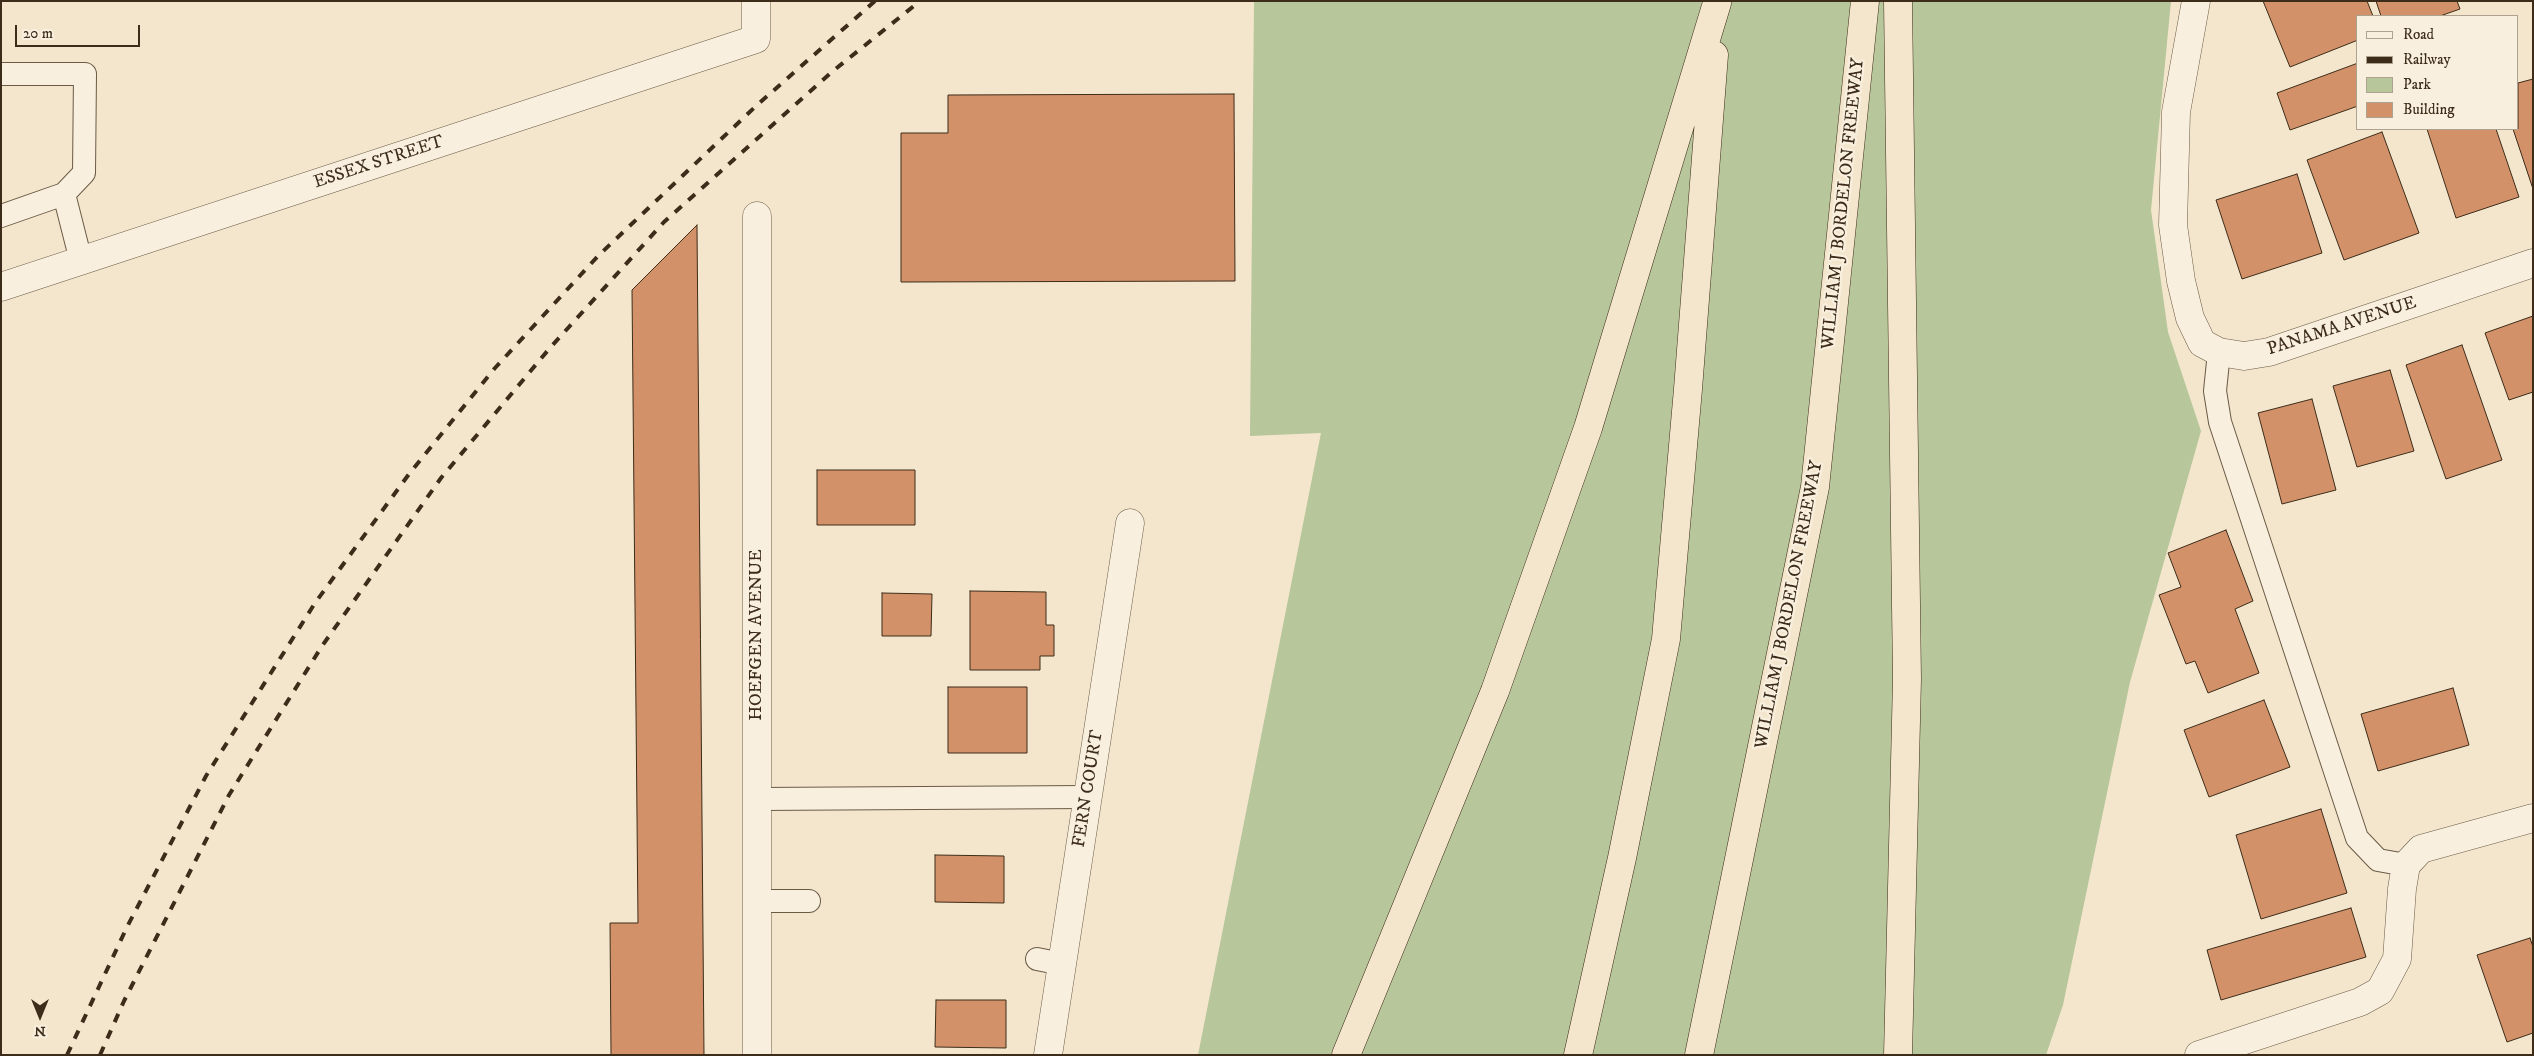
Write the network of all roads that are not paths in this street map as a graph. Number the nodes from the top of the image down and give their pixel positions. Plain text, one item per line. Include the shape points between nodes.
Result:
1 (756, 1) edge
2 (1865, 1) edge
3 (1898, 1) edge
4 (2196, 1) edge
5 (1718, 2) edge
6 (1, 74) edge
7 (64, 194) junction
8 (1, 216) edge
9 (757, 216) dead end
10 (81, 261) junction
11 (2533, 263) edge
12 (1, 287) edge
13 (2219, 352) junction
14 (1130, 523) dead end
15 (1088, 797) junction
16 (757, 799) junction
17 (2533, 818) edge
18 (2406, 865) junction
19 (757, 901) junction
20 (809, 901) dead end
21 (757, 1055) edge
22 (1048, 1055) edge
23 (1346, 1055) edge
24 (1578, 1055) edge
25 (1699, 1055) edge
26 (1898, 1055) edge
27 (2199, 1055) edge

1 - 10 street, ESSEX STREET via 756,39
2 - 25 highway, WILLIAM J BORDELON FREEWAY via 1815,488
3 - 26 highway via 1907,679
4 - 13 street, PANAMA AVENUE via 2176,112 2173,226 2181,281 2194,330 2202,343
5 - 23 highway via 1588,428 1495,691
5 - 24 highway via 1666,639
6 - 7 lane via 85,74 84,174
7 - 8 lane
7 - 10 lane
9 - 16 street, HOEFGEN AVENUE
10 - 12 street, ESSEX STREET
11 - 13 street, PANAMA AVENUE via 2269,352 2244,356
13 - 18 lane via 2215,391 2220,422 2357,838 2378,860
14 - 15 street, FERN COURT
15 - 16 lane
15 - 22 street, FERN COURT via 1049,962
16 - 19 street, HOEFGEN AVENUE
17 - 18 street via 2421,849
18 - 27 street via 2397,960 2380,991 2360,1002
19 - 20 lane
19 - 21 street, HOEFGEN AVENUE

